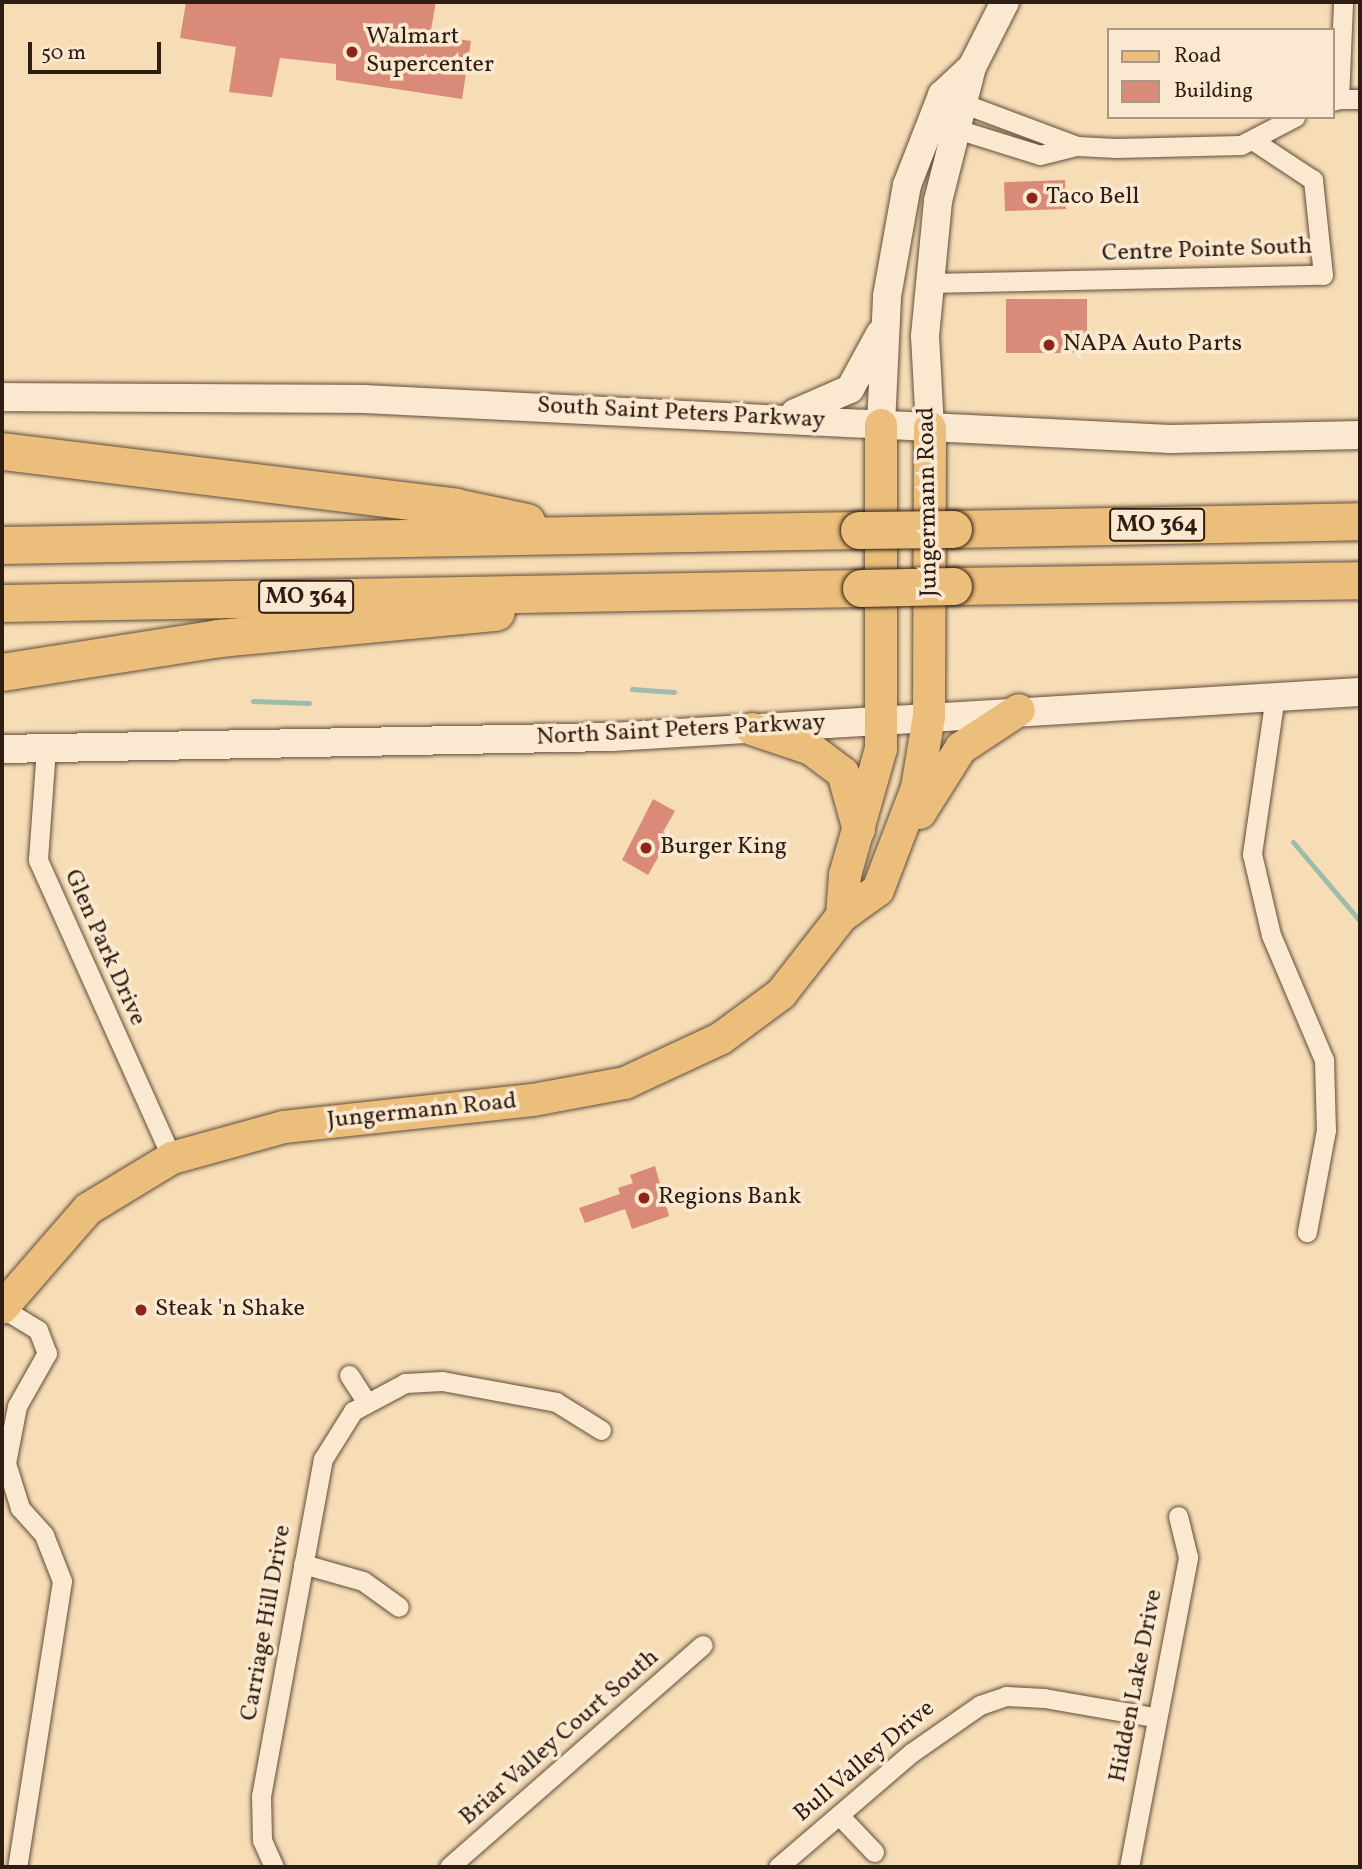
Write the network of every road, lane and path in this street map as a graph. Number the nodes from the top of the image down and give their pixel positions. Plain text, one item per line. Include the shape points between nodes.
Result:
1 (1005, 2) edge
2 (1342, 2) edge
3 (1360, 99) edge
4 (1335, 100) edge
5 (949, 112) junction
6 (1292, 119) edge
7 (1254, 141) junction
8 (1077, 146) junction
9 (927, 283) junction
10 (885, 325) junction
11 (2, 397) edge
12 (781, 418) junction
13 (881, 425) junction
14 (930, 428) junction
15 (1360, 435) edge
16 (2, 451) edge
17 (1360, 522) edge
18 (585, 535) junction
19 (2, 545) edge
20 (1360, 580) edge
21 (611, 592) junction
22 (2, 603) edge
23 (2, 672) edge
24 (1360, 691) edge
25 (1275, 696) junction
26 (1019, 710) junction
27 (929, 716) junction
28 (881, 720) junction
29 (752, 729) junction
30 (46, 748) junction
31 (2, 749) edge
32 (906, 829) junction
33 (859, 841) junction
34 (842, 916) junction
35 (172, 1158) junction
36 (1307, 1232) dead end
37 (2, 1308) edge
38 (349, 1375) dead end
39 (367, 1402) junction
40 (601, 1430) dead end
41 (1178, 1516) dead end
42 (303, 1564) junction
43 (399, 1607) dead end
44 (703, 1645) dead end
45 (1154, 1717) junction
46 (839, 1815) junction
47 (874, 1853) dead end
48 (17, 1867) edge
49 (274, 1867) edge
50 (449, 1867) edge
51 (778, 1867) edge
52 (1129, 1867) edge

1 - 5 main road, Jungermann Road
2 - 4 street
3 - 4 street
5 - 8 street
5 - 8 street via 1040,155
5 - 9 main road, Jungermann Road
5 - 10 main road, Jungermann Road via 907,185
6 - 7 street
7 - 8 street via 1222,147
7 - 9 street, Centre Pointe South via 1313,180 1323,275
9 - 14 main road, Jungermann Road
10 - 12 main road via 850,389
10 - 13 main road, Jungermann Road
11 - 12 main road, South Saint Peters Parkway via 364,399
12 - 13 main road, South Saint Peters Parkway
13 - 14 main road, South Saint Peters Parkway
13 - 28 main road, Jungermann Road
14 - 15 main road, South Saint Peters Parkway via 1170,439
14 - 27 main road, Jungermann Road
16 - 18 highway via 456,507
17 - 18 highway, MO 364, bridge
18 - 19 highway, MO 364
20 - 21 highway, MO 364, bridge
21 - 22 highway, MO 364
21 - 23 highway via 446,621 232,636
24 - 25 main road, North Saint Peters Parkway
25 - 26 main road, North Saint Peters Parkway
25 - 36 street via 1252,854 1271,935 1324,1060 1326,1130
26 - 27 main road, North Saint Peters Parkway
26 - 32 main road via 961,748 934,798
27 - 28 main road, North Saint Peters Parkway
27 - 32 main road, Jungermann Road
28 - 29 main road, North Saint Peters Parkway
28 - 33 main road, Jungermann Road via 875,786
29 - 30 main road, North Saint Peters Parkway
29 - 33 main road via 811,748 843,773 858,810
30 - 31 main road, North Saint Peters Parkway
30 - 35 street, Glen Park Drive via 38,860 77,958
32 - 34 main road, Jungermann Road via 878,890
33 - 34 main road, Jungermann Road via 845,875
34 - 35 main road, Jungermann Road via 814,959 751,1018 690,1055 625,1083 533,1100 252,1132
35 - 37 main road, Jungermann Road via 88,1209
37 - 48 street via 38,1330 47,1353 17,1406 6,1463 20,1508 44,1535 62,1581
38 - 39 street
39 - 40 street, Carriage Hill Drive via 405,1383 442,1381 556,1402
39 - 42 street, Carriage Hill Drive via 354,1411 323,1459
41 - 45 street, Hidden Lake Drive via 1188,1557
42 - 43 street via 363,1581
42 - 49 street, Carriage Hill Drive via 261,1796 262,1840
44 - 50 street, Briar Valley Court South
45 - 46 street, Bull Valley Drive via 1006,1696 956,1717
45 - 52 street, Hidden Lake Drive
46 - 47 street
46 - 51 street, Bull Valley Drive

